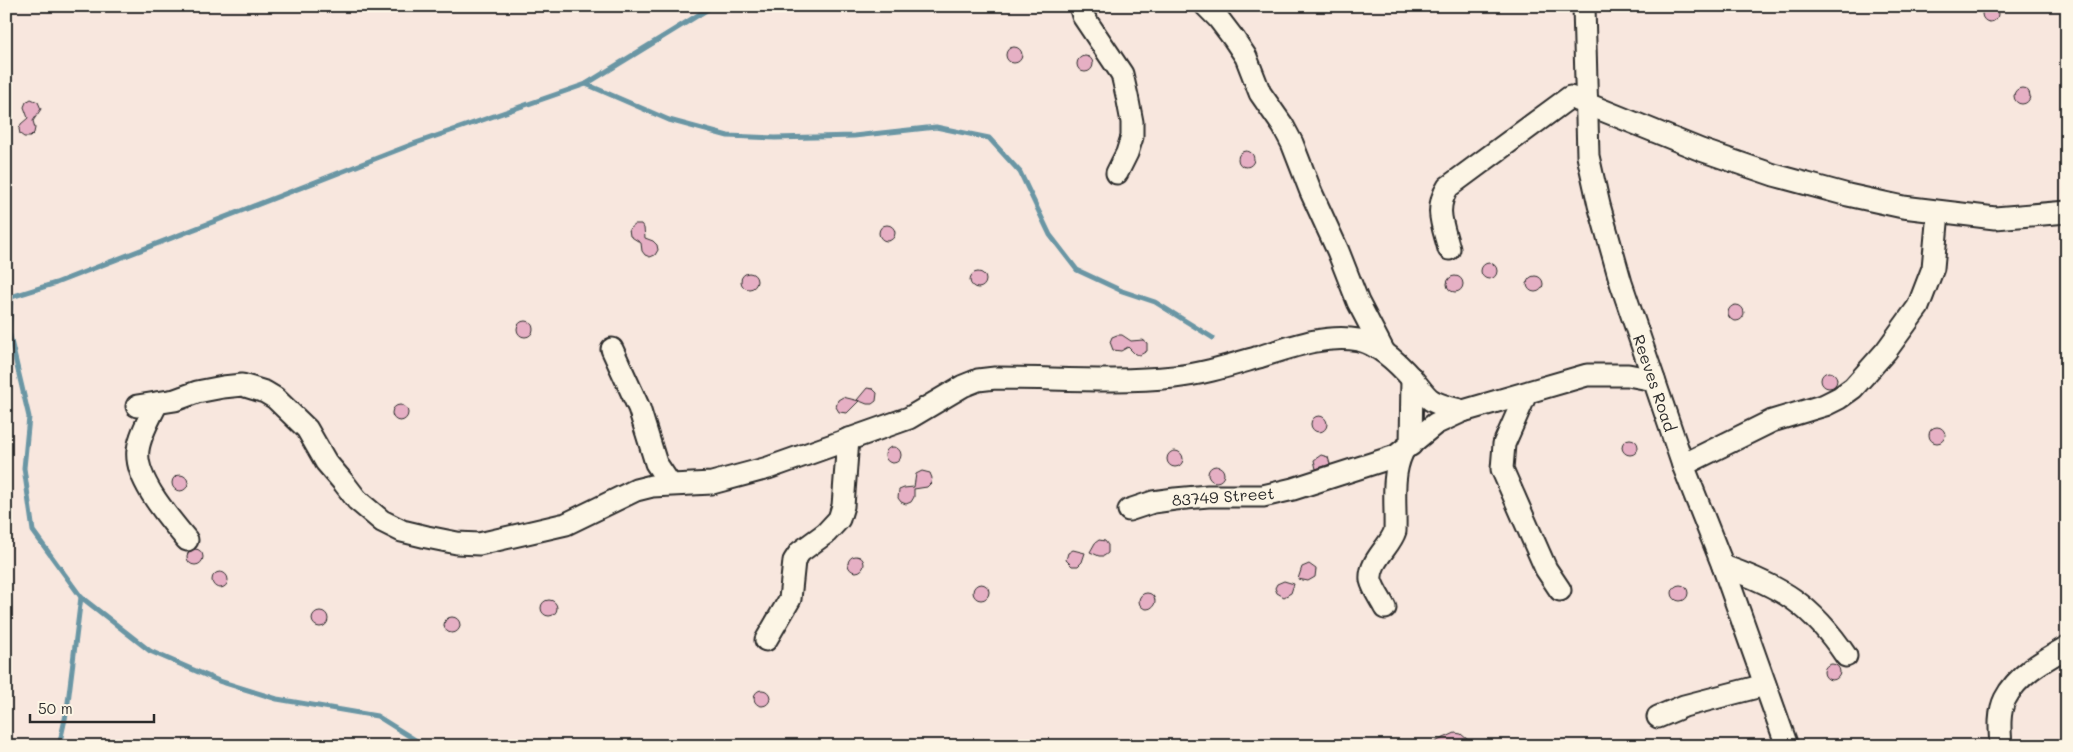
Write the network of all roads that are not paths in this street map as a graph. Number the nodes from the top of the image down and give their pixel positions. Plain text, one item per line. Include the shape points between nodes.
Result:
1 (1080, 6) edge
2 (1206, 6) edge
3 (1584, 6) edge
4 (1578, 100) junction
5 (1117, 173) dead end
6 (1938, 212) junction
7 (2067, 212) edge
8 (1449, 249) dead end
9 (612, 349) dead end
10 (1384, 352) junction
11 (1412, 378) junction
12 (1654, 380) junction
13 (1526, 394) junction
14 (1463, 410) junction
15 (848, 440) junction
16 (1407, 449) junction
17 (1683, 464) junction
18 (670, 484) junction
19 (1130, 510) dead end
20 (187, 540) dead end
21 (1723, 566) junction
22 (1560, 590) dead end
23 (1385, 608) dead end
24 (766, 640) dead end
25 (2067, 647) edge
26 (1846, 656) dead end
27 (1765, 685) junction
28 (1658, 717) dead end
29 (1787, 746) edge
30 (2001, 746) edge

1 - 5 street via 1122,74 1128,96 1132,137
2 - 10 street via 1246,58 1260,93 1287,135 1358,302
3 - 4 street, Reeves Road
4 - 6 street via 1701,150 1774,175 1858,197
4 - 8 street via 1448,187 1441,198 1440,212
4 - 12 street, Reeves Road via 1599,206
6 - 7 street via 1995,218
6 - 17 street via 1933,268 1918,307 1886,351 1853,388 1824,405 1772,420
9 - 18 street via 639,408 654,457
10 - 11 street
10 - 15 street via 1359,340 1323,339 1216,369 1174,377 978,380 945,395 909,418
11 - 14 street via 1430,399
11 - 16 street
12 - 13 street, 83749 Street via 1628,375 1587,375
12 - 17 street, Reeves Road
13 - 14 street, 83749 Street
13 - 22 street via 1504,444 1502,469 1546,569
14 - 16 street, 83749 Street via 1434,424
15 - 18 street via 732,479
15 - 24 street via 843,506 839,519 794,561 790,599
16 - 19 street, 83749 Street via 1389,458 1271,495 1193,497 1153,502
16 - 23 street via 1398,463 1396,475 1395,531 1372,568 1371,580
17 - 21 street, Reeves Road
18 - 20 street via 636,490 566,524 479,544 457,544 402,531 382,521 356,500 326,462 307,428 276,398 242,385 224,387 147,404 138,450 139,464 154,496
21 - 26 street via 1785,593 1806,608 1822,623
21 - 27 street, Reeves Road
25 - 30 street via 2038,663 2014,685 2004,700 2000,719
27 - 28 street via 1684,706
27 - 29 street, Reeves Road

